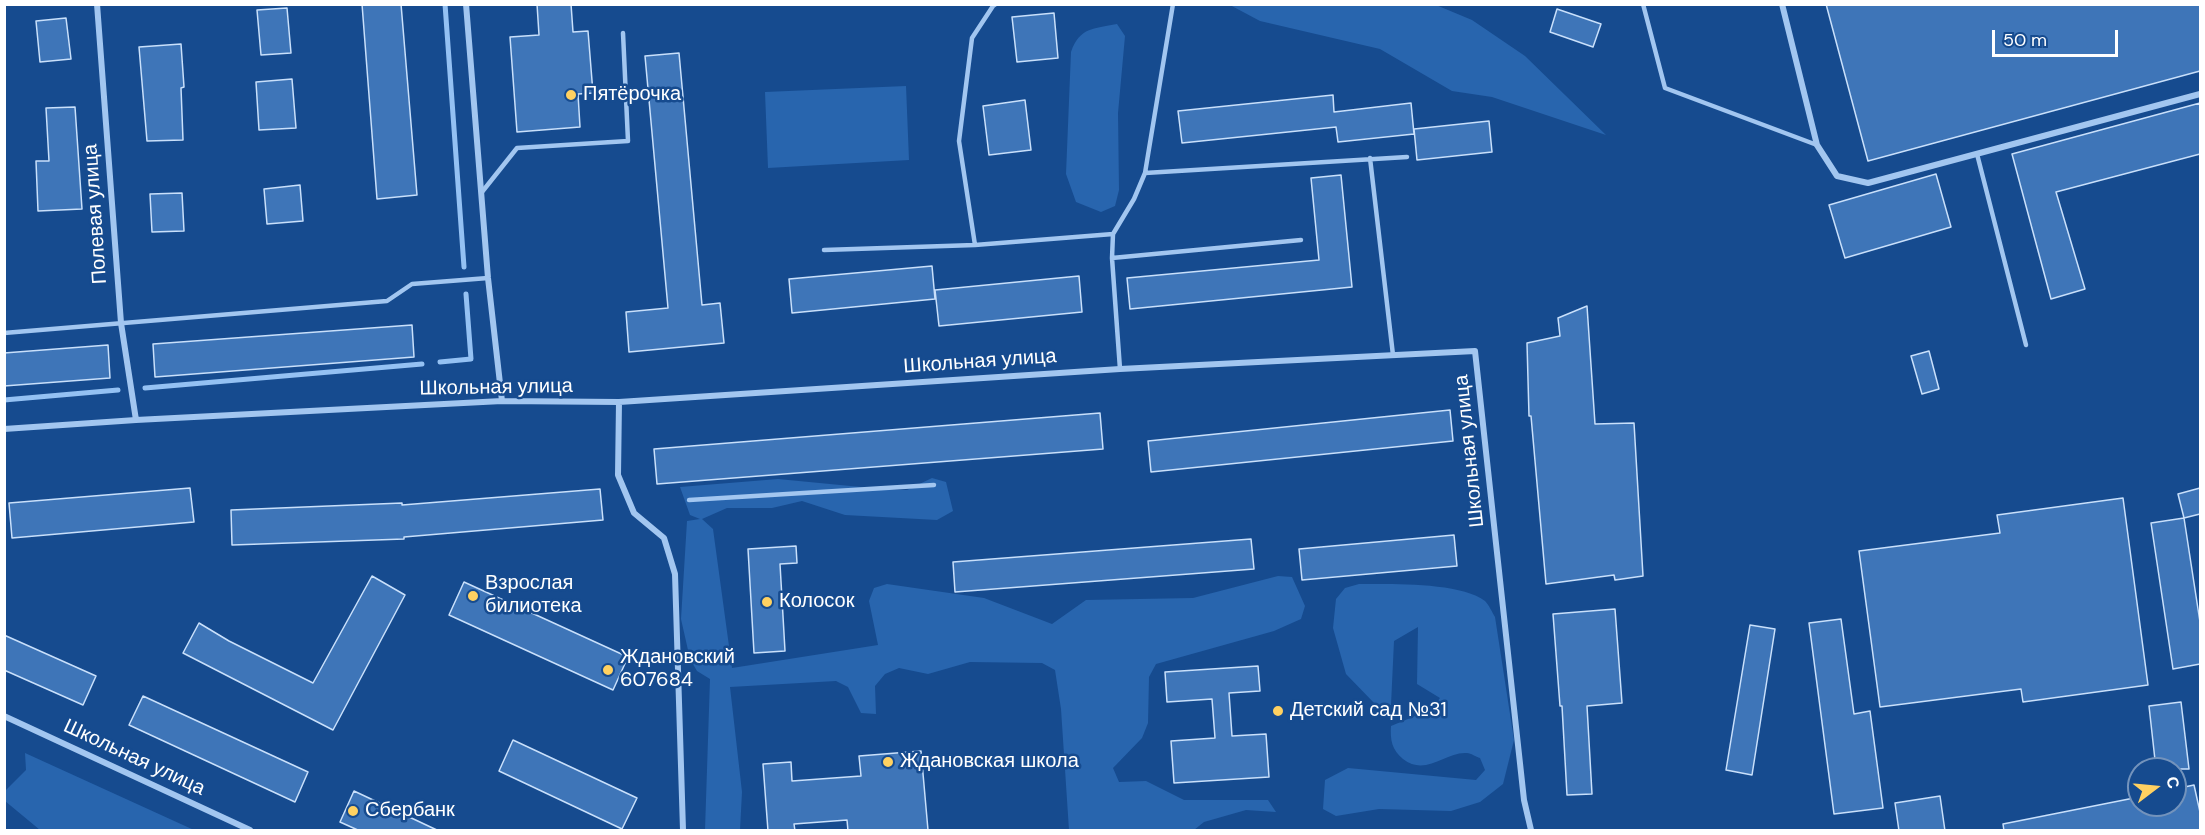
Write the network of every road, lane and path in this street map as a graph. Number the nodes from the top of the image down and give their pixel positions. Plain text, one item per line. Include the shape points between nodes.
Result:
1 (97, 4) edge
2 (466, 4) edge
3 (996, 4) edge
4 (1173, 4) edge
5 (1643, 4) edge
6 (1782, 4) edge
7 (623, 33) dead end
8 (2200, 94) edge
9 (1816, 145) junction
10 (1977, 154) junction
11 (1407, 157) dead end
12 (1370, 158) junction
13 (1145, 173) junction
14 (481, 193) junction
15 (1113, 234) junction
16 (1301, 240) dead end
17 (975, 245) junction
18 (824, 250) dead end
19 (1112, 258) junction
20 (488, 278) junction
21 (121, 323) junction
22 (4, 333) edge
23 (2026, 345) dead end
24 (1393, 355) junction
25 (1120, 369) junction
26 (502, 402) junction
27 (619, 402) junction
28 (136, 420) junction
29 (4, 429) edge
30 (934, 485) dead end
31 (689, 500) dead end
32 (4, 716) edge
33 (250, 831) edge
34 (683, 831) edge
35 (1531, 831) edge

1 - 21 street, Полевая улица
2 - 14 street
3 - 17 lane via 972,39 959,141
4 - 13 lane
5 - 9 lane via 1665,88
6 - 9 street
7 - 14 lane via 628,141 517,147
8 - 10 street
9 - 10 street via 1837,176 1868,183
10 - 23 lane
11 - 12 lane
12 - 13 lane
12 - 24 lane
13 - 15 lane
14 - 20 street
15 - 17 lane
15 - 19 lane
16 - 19 lane
17 - 18 lane
19 - 25 lane
20 - 21 lane via 412,284 387,301
20 - 26 street
21 - 22 lane
21 - 28 street, Полевая улица
24 - 25 street, Школьная улица
24 - 35 street, Школьная улица via 1475,351 1524,800
25 - 27 street, Школьная улица
26 - 27 street, Школьная улица
26 - 28 street, Школьная улица
27 - 34 street via 618,475 634,513 664,538 675,574
28 - 29 street, Школьная улица
30 - 31 lane
32 - 33 street, Школьная улица

